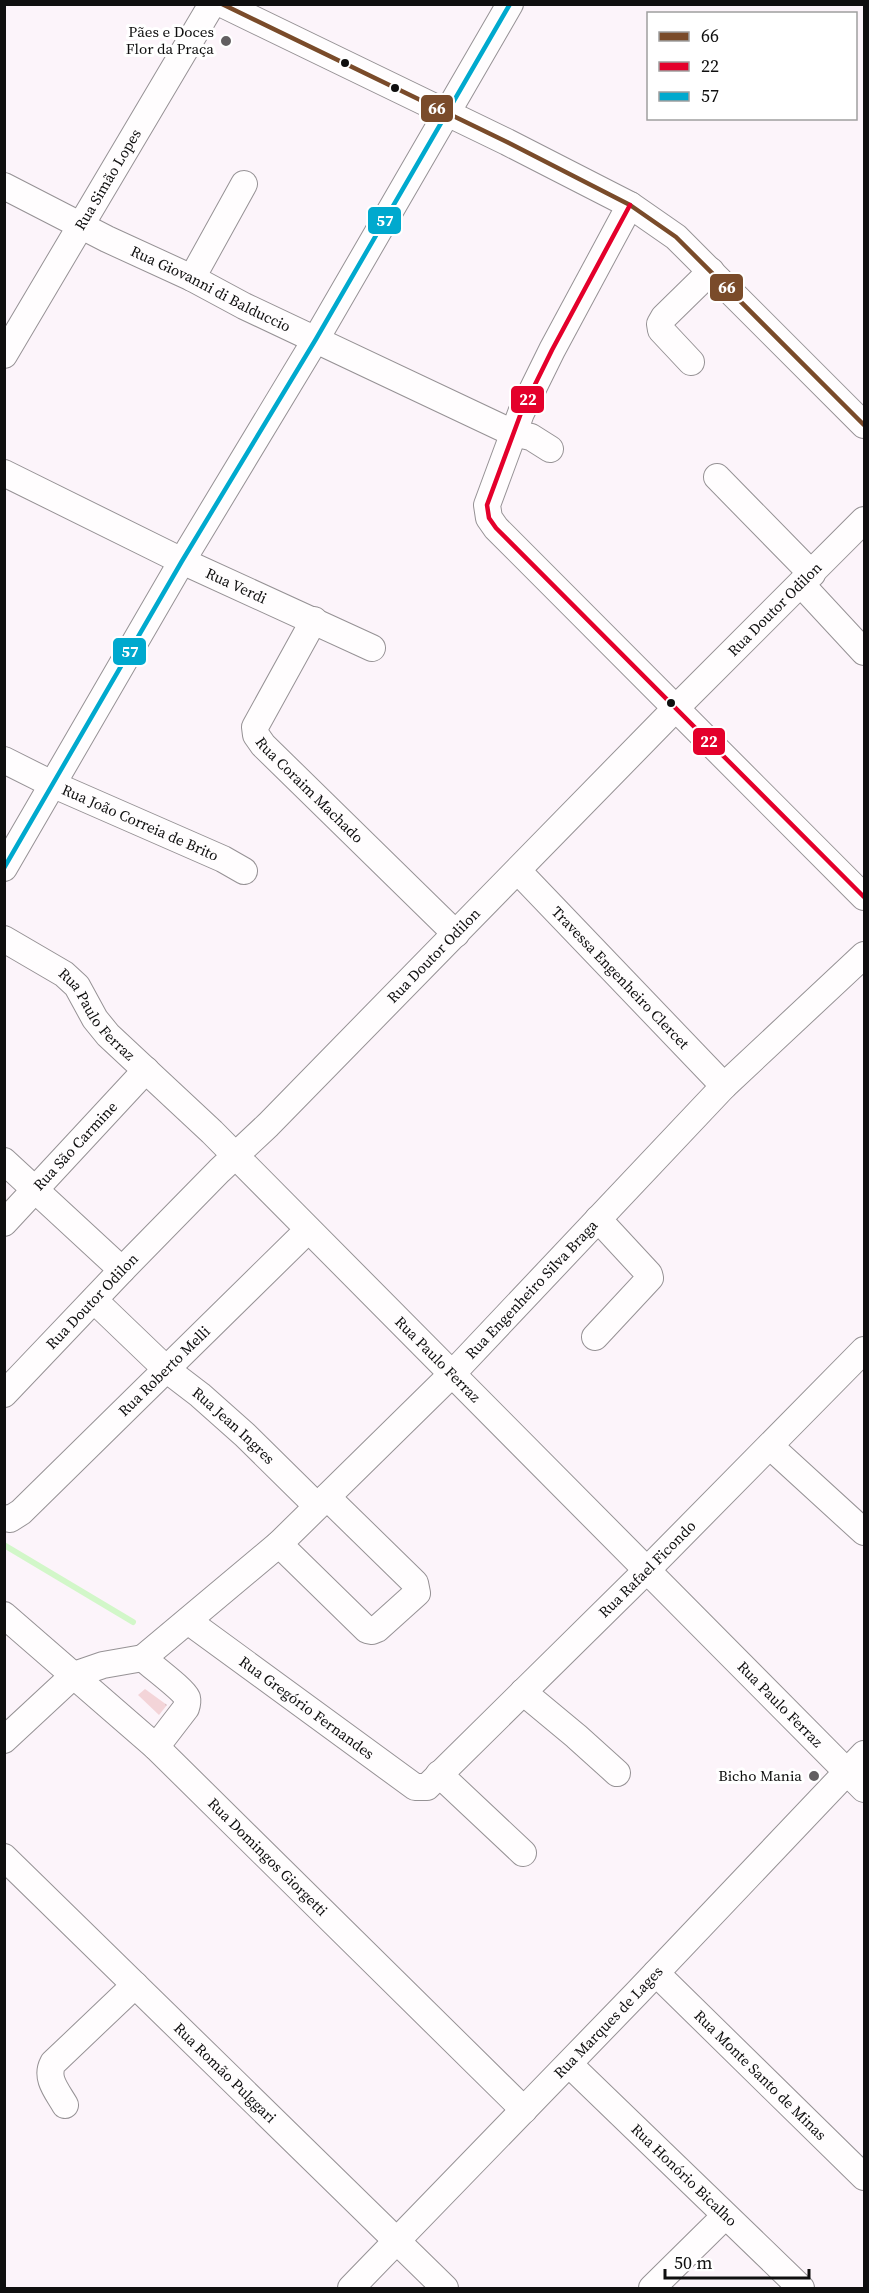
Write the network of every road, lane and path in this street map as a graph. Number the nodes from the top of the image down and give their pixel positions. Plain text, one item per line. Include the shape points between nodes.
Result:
1 (212, 4) edge
2 (222, 4) edge
3 (510, 4) edge
4 (447, 113) junction
5 (244, 184) dead end
6 (4, 186) edge
7 (630, 205) junction
8 (80, 226) junction
9 (711, 271) junction
10 (192, 278) junction
11 (316, 339) junction
12 (4, 355) edge
13 (691, 362) dead end
14 (864, 425) edge
15 (513, 434) junction
16 (550, 449) dead end
17 (4, 473) edge
18 (717, 477) dead end
19 (864, 520) edge
20 (182, 561) junction
21 (806, 579) junction
22 (314, 620) junction
23 (372, 648) dead end
24 (864, 652) edge
25 (675, 709) junction
26 (4, 760) edge
27 (54, 785) junction
28 (4, 868) edge
29 (244, 871) dead end
30 (518, 871) junction
31 (864, 897) edge
32 (456, 934) junction
33 (4, 939) edge
34 (864, 955) edge
35 (146, 1070) junction
36 (724, 1086) junction
37 (236, 1156) junction
38 (4, 1161) edge
39 (36, 1190) junction
40 (598, 1219) junction
41 (4, 1222) edge
42 (308, 1230) junction
43 (122, 1270) junction
44 (94, 1300) junction
45 (595, 1337) dead end
46 (864, 1350) edge
47 (166, 1369) junction
48 (451, 1375) junction
49 (4, 1394) edge
50 (770, 1446) junction
51 (322, 1502) junction
52 (13, 1515) edge
53 (864, 1532) edge
54 (279, 1544) junction
55 (647, 1570) junction
56 (4, 1615) edge
57 (188, 1621) junction
58 (143, 1658) junction
59 (74, 1675) junction
60 (523, 1692) junction
61 (4, 1740) edge
62 (156, 1747) junction
63 (864, 1754) edge
64 (617, 1773) dead end
65 (433, 1780) junction
66 (856, 1780) edge
67 (523, 1853) dead end
68 (4, 1857) edge
69 (656, 1973) junction
70 (135, 1985) junction
71 (569, 2064) junction
72 (65, 2104) dead end
73 (524, 2110) junction
74 (864, 2177) edge
75 (725, 2216) junction
76 (397, 2240) junction
77 (351, 2289) edge
78 (445, 2289) edge
79 (652, 2289) edge
80 (801, 2289) edge

1 - 8 street, Rua Simão Lopes
2 - 4 street
3 - 4 street
4 - 7 street
4 - 11 street
5 - 10 street
6 - 8 street, Rua Giovanni di Balduccio
7 - 9 street via 676,237
7 - 15 street via 552,350
8 - 10 street, Rua Giovanni di Balduccio
8 - 12 street, Rua Simão Lopes
9 - 13 street via 660,324
9 - 14 street
10 - 11 street, Rua Giovanni di Balduccio
11 - 15 street, Rua Giovanni di Balduccio
11 - 20 street
15 - 16 street, Rua Giovanni di Balduccio via 531,437
15 - 25 street via 487,505 489,518
17 - 20 street, Rua Verdi
18 - 21 street
19 - 21 street, Rua Doutor Odilon
20 - 22 street, Rua Verdi
20 - 27 street
21 - 24 street
21 - 25 street, Rua Doutor Odilon
22 - 23 street, Rua Verdi
22 - 32 street, Rua Coraim Machado via 255,727 256,735
25 - 30 street, Rua Doutor Odilon
25 - 31 street
26 - 27 street, Rua João Correia de Brito
27 - 28 street
27 - 29 street, Rua João Correia de Brito
30 - 32 street, Rua Doutor Odilon
30 - 36 street, Travessa Engenheiro Clercet
32 - 37 street, Rua Doutor Odilon
33 - 35 street, Rua Paulo Ferraz via 64,974 77,986 108,1035
34 - 36 street, Rua Engenheiro Silva Braga
35 - 37 street, Rua Paulo Ferraz
35 - 39 street, Rua São Carmine
36 - 40 street, Rua Engenheiro Silva Braga
37 - 42 street, Rua Paulo Ferraz
37 - 43 street, Rua Doutor Odilon
38 - 39 street
39 - 41 street, Rua São Carmine
39 - 43 street
40 - 45 street via 650,1278
40 - 48 street, Rua Engenheiro Silva Braga
42 - 47 street, Rua Roberto Melli
42 - 48 street, Rua Paulo Ferraz
43 - 44 street, Rua Doutor Odilon
44 - 47 street, Rua Jean Ingres
44 - 49 street, Rua Doutor Odilon
46 - 50 street, Rua Rafael Ficondo
47 - 51 street, Rua Jean Ingres
47 - 52 street, Rua Roberto Melli
48 - 51 street, Rua Engenheiro Silva Braga
48 - 55 street, Rua Paulo Ferraz
50 - 53 street
50 - 55 street, Rua Rafael Ficondo
51 - 54 street, Rua Engenheiro Silva Braga
51 - 54 street, Rua Jean Ingres via 415,1583 417,1593 377,1629 367,1630
54 - 57 street, Rua Engenheiro Silva Braga
55 - 60 street, Rua Rafael Ficondo
55 - 66 street, Rua Paulo Ferraz
56 - 59 street, Rua Domingos Giorgetti
57 - 58 street, Rua Engenheiro Silva Braga
57 - 65 street, Rua Gregório Fernandes via 415,1787
58 - 59 street
58 - 62 street via 188,1702
59 - 61 street
59 - 62 street, Rua Domingos Giorgetti
60 - 64 street
60 - 65 street, Rua Rafael Ficondo
62 - 73 street, Rua Domingos Giorgetti
63 - 66 street, Rua Marques de Lages
65 - 67 street
66 - 69 street, Rua Marques de Lages
68 - 70 street, Rua Romão Pulggari
69 - 71 street, Rua Marques de Lages
69 - 74 street, Rua Monte Santo de Minas
70 - 72 street via 53,2063 49,2077
70 - 76 street, Rua Romão Pulggari
71 - 73 street, Rua Marques de Lages
71 - 75 street, Rua Honório Bicalho
73 - 76 street, Rua Marques de Lages
75 - 79 street
75 - 80 street, Rua Honório Bicalho
76 - 77 street, Rua Marques de Lages
76 - 78 street, Rua Romão Pulggari

